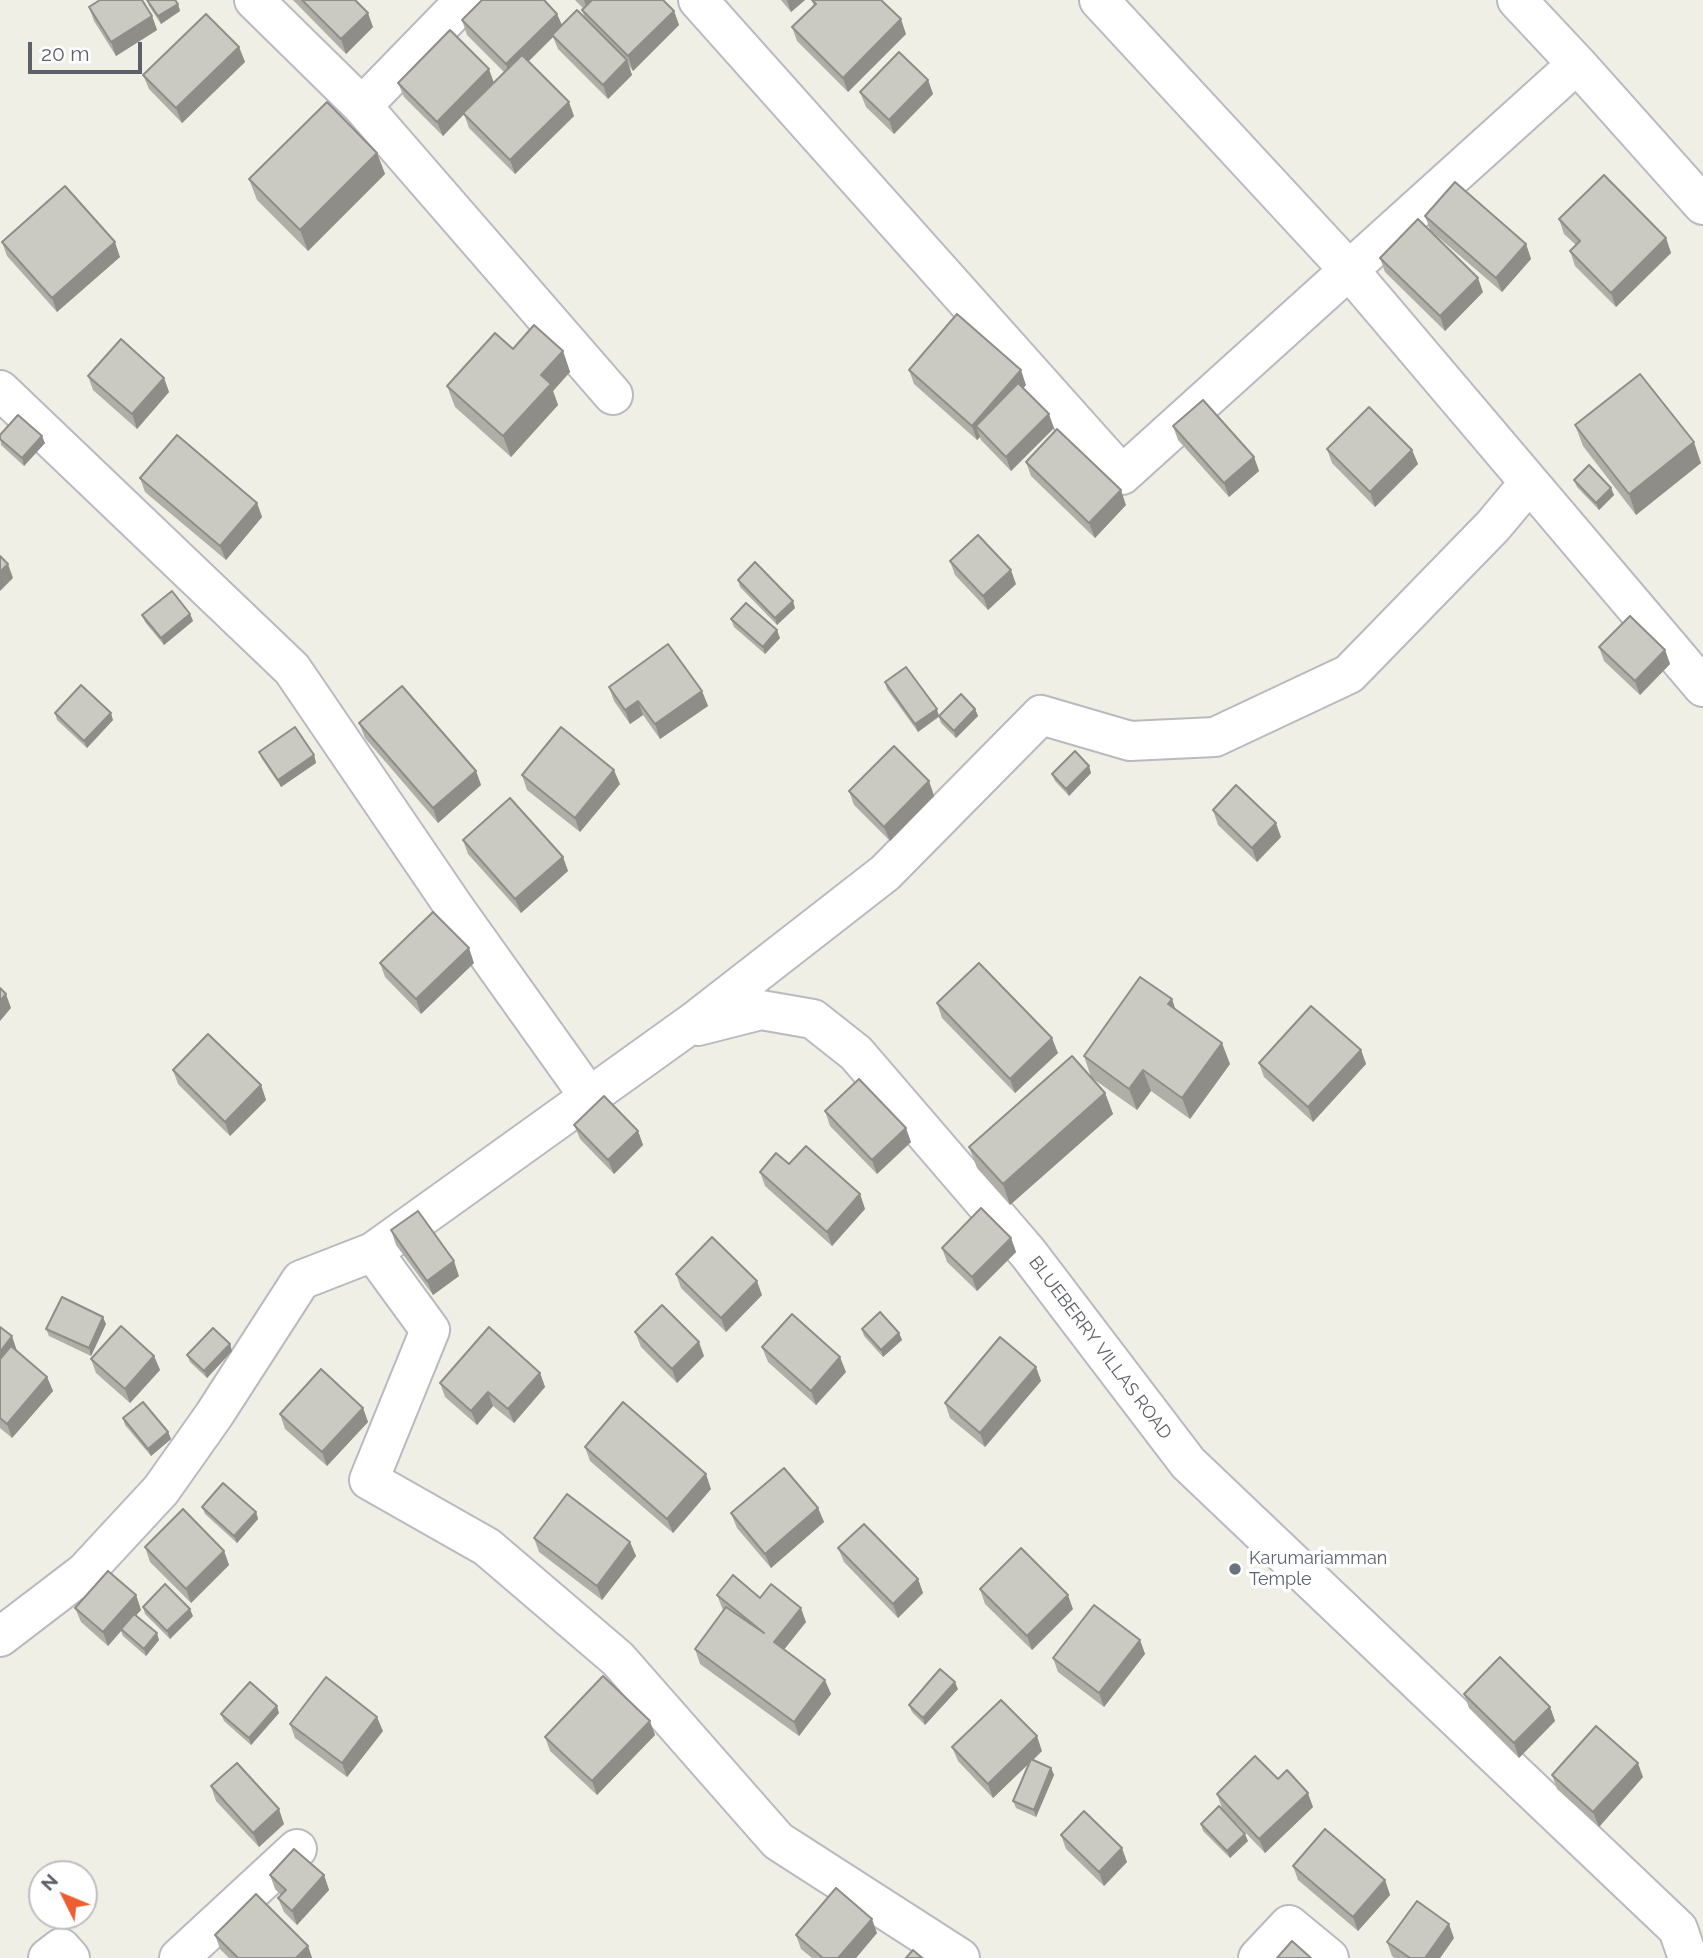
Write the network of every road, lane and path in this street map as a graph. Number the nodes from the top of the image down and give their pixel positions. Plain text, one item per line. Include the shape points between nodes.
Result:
1 (254, 0) edge
2 (465, 0) edge
3 (698, 0) edge
4 (1099, 0) edge
5 (1517, 0) edge
6 (1577, 64) junction
7 (362, 106) junction
8 (1703, 205) edge
9 (1349, 270) junction
10 (0, 390) edge
11 (613, 395) dead end
12 (1529, 483) junction
13 (1703, 687) edge
14 (682, 1030) junction
15 (589, 1095) junction
16 (373, 1252) junction
17 (0, 1637) edge
18 (298, 1849) edge
19 (48, 1958) edge
20 (70, 1958) edge
21 (179, 1958) edge
22 (960, 1958) edge
23 (1258, 1958) edge
24 (1329, 1958) edge
25 (1688, 1958) edge

1 - 7 street
2 - 7 street
3 - 9 street via 1122,475
4 - 9 street
5 - 6 street
6 - 8 street
6 - 9 street
7 - 11 street
9 - 12 street
10 - 15 street via 292,669
12 - 13 street
12 - 14 street via 1349,674 1215,737 1130,741 1041,716 885,873
14 - 15 street
14 - 25 street, BLUEBERRY VILLAS ROAD via 761,1010 813,1019 856,1053 1028,1253 1188,1463 1678,1929
15 - 16 street
16 - 17 street via 301,1280 161,1490 85,1572
16 - 22 street via 430,1330 369,1480 487,1546 618,1659 778,1841
18 - 21 street
19 - 20 street via 61,1948
23 - 24 street via 1289,1925

